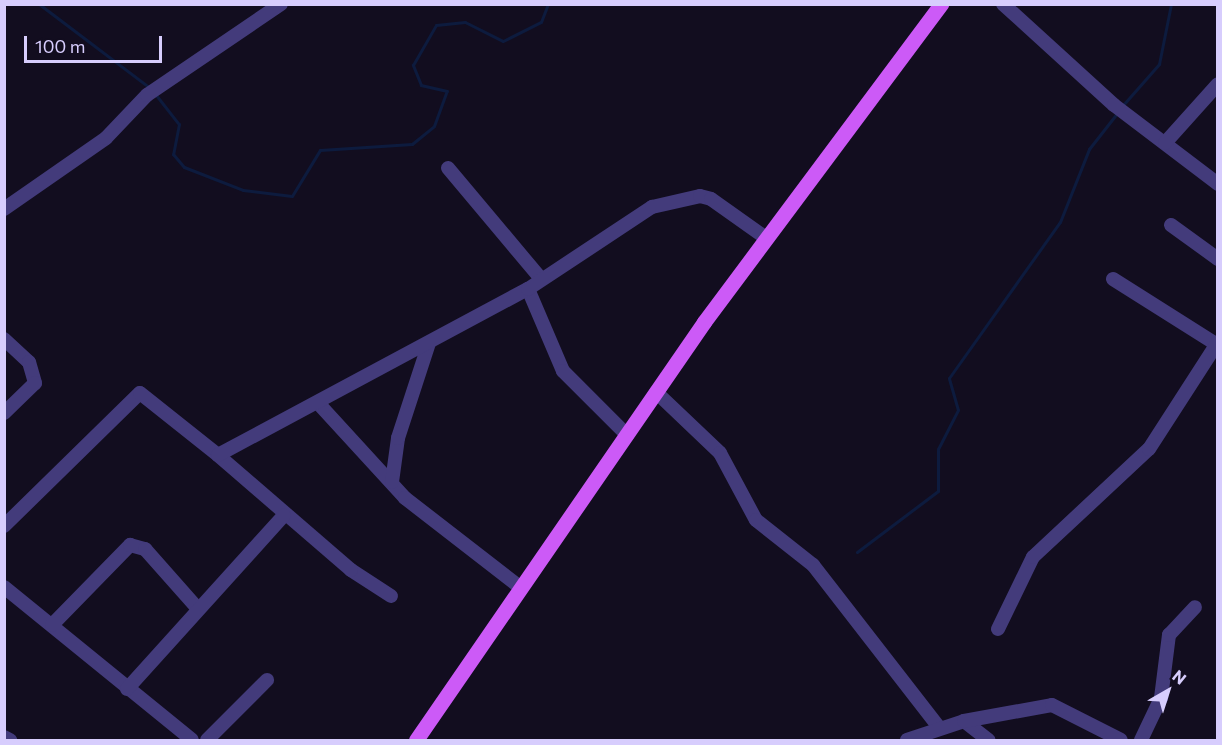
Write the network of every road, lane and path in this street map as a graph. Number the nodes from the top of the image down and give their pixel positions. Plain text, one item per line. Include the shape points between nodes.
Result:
1 (280, 4) edge
2 (942, 4) edge
3 (1004, 4) edge
4 (1218, 84) edge
5 (1165, 143) junction
6 (448, 168) dead end
7 (1218, 184) edge
8 (4, 209) edge
9 (1171, 225) dead end
10 (766, 238) junction
11 (1218, 260) edge
12 (541, 279) junction
13 (1113, 279) dead end
14 (528, 289) junction
15 (4, 339) edge
16 (429, 343) junction
17 (1217, 343) edge
18 (656, 392) junction
19 (318, 403) junction
20 (4, 413) edge
21 (627, 435) junction
22 (218, 455) junction
23 (392, 482) junction
24 (284, 515) junction
25 (4, 526) edge
26 (4, 587) edge
27 (521, 588) junction
28 (391, 596) dead end
29 (1195, 607) dead end
30 (198, 609) junction
31 (52, 625) junction
32 (998, 629) dead end
33 (267, 680) dead end
34 (127, 689) junction
35 (964, 721) junction
36 (940, 729) junction
37 (4, 737) edge
38 (10, 741) edge
39 (192, 741) edge
40 (207, 741) edge
41 (416, 741) edge
42 (907, 741) edge
43 (988, 741) edge
44 (1121, 741) edge
45 (1141, 741) edge

1 - 8 street via 147,95 106,138
2 - 10 main road
3 - 5 street
4 - 5 street
5 - 7 street
6 - 12 street
9 - 11 street
10 - 12 street via 700,196 652,207
10 - 18 main road
12 - 14 street
13 - 17 street
14 - 16 street
14 - 21 street via 563,371
15 - 20 street via 29,362 35,382
16 - 19 street
16 - 23 street via 398,438
17 - 32 street via 1149,449 1033,557
18 - 21 main road
18 - 36 street via 720,453 756,520 813,565
19 - 22 street
19 - 23 street
21 - 27 main road
22 - 24 street
22 - 25 street via 140,393
23 - 27 street
24 - 28 street
24 - 30 street
26 - 31 street
27 - 41 main road
29 - 45 street via 1168,635 1161,698
30 - 31 street via 145,549 130,545
30 - 34 street
31 - 34 street
33 - 40 street
34 - 39 street
35 - 36 street
35 - 43 street
35 - 44 street via 1052,705
36 - 42 street
37 - 38 street

